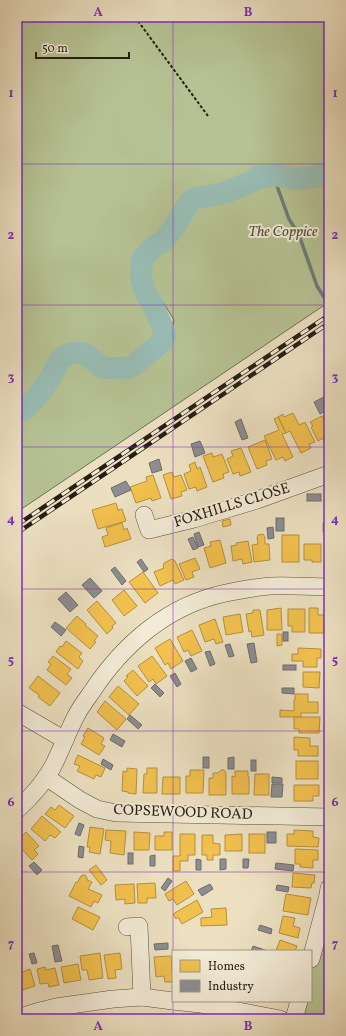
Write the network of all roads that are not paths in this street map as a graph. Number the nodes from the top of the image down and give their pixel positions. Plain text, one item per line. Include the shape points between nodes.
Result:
1 (329, 474) edge
2 (144, 515) dead end
3 (329, 587) edge
4 (17, 712) edge
5 (65, 740) junction
6 (46, 778) junction
7 (17, 810) edge
8 (329, 817) edge
9 (329, 888) edge
10 (138, 926) dead end
11 (312, 955) edge
12 (142, 997) junction
13 (172, 1001) edge
14 (182, 1002) edge
15 (299, 1002) edge
16 (17, 1018) edge
17 (280, 1019) edge
18 (294, 1019) edge

1 - 2 street, FOXHILLS CLOSE via 257,500 149,530
3 - 5 street via 272,586 236,591 189,605 172,614 143,633 100,678 82,705
4 - 5 street
5 - 6 street
6 - 7 street
6 - 8 street, COPSEWOOD ROAD via 97,809 116,813
9 - 11 street
10 - 12 street
12 - 13 street
12 - 16 street via 66,1005
14 - 17 street
15 - 18 street

